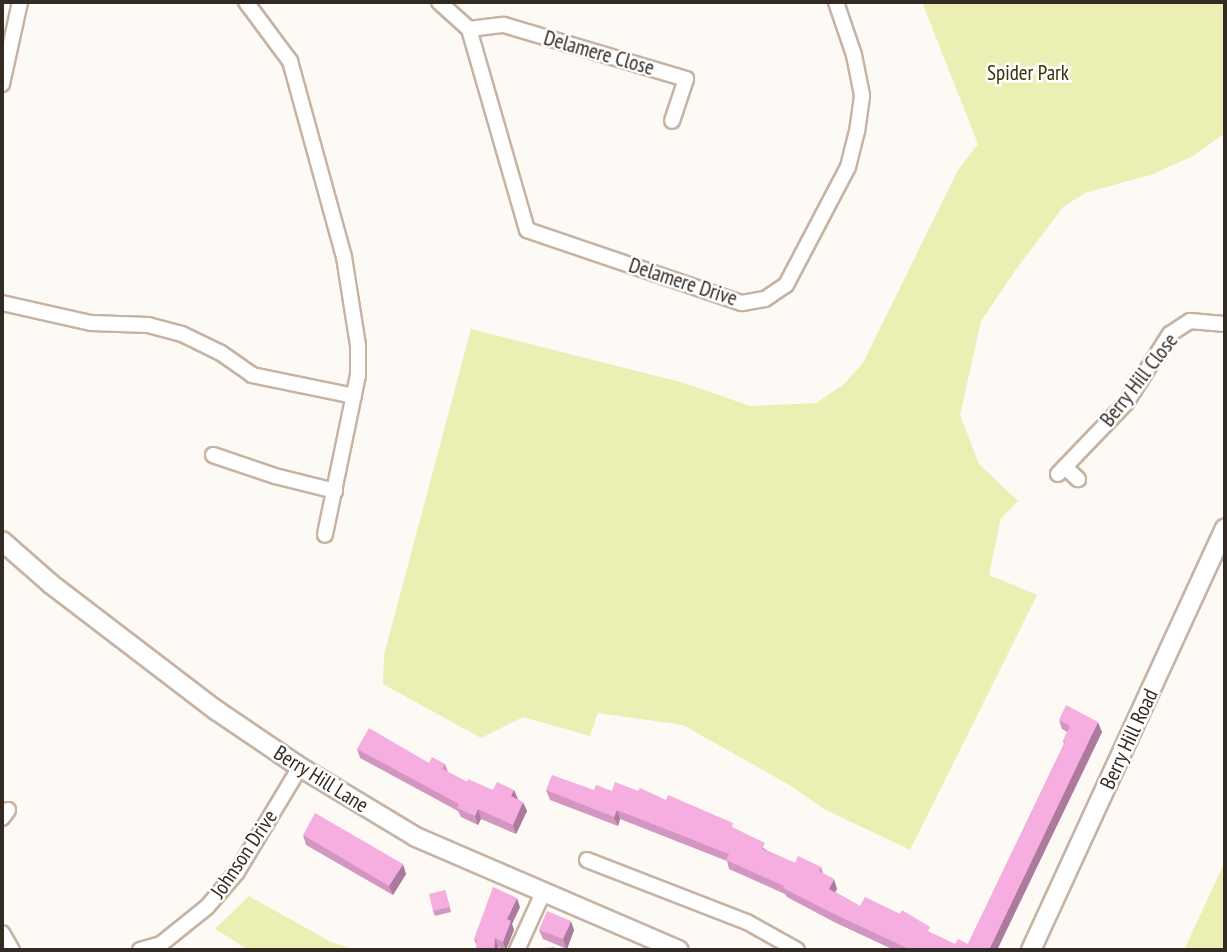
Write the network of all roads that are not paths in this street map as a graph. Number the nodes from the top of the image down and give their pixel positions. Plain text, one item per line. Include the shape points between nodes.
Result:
1 (19, 2) edge
2 (246, 2) edge
3 (439, 2) edge
4 (836, 2) edge
5 (469, 29) junction
6 (2, 84) edge
7 (672, 121) dead end
8 (2, 303) edge
9 (1225, 324) edge
10 (354, 396) junction
11 (213, 455) dead end
12 (1078, 479) dead end
13 (335, 491) junction
14 (1225, 528) edge
15 (325, 535) dead end
16 (2, 541) edge
17 (300, 767) junction
18 (587, 860) dead end
19 (543, 893) junction
20 (2, 933) edge
21 (12, 950) edge
22 (140, 950) edge
23 (517, 950) edge
24 (680, 950) edge
25 (797, 950) edge
26 (1031, 950) edge

1 - 6 street
2 - 10 street via 290,61 317,155 344,257 356,332
3 - 5 street
4 - 5 street, Delamere Drive via 862,95 848,166 786,285 765,299 742,303 527,230
5 - 7 street, Delamere Close via 504,25 685,79
8 - 10 street via 92,323 148,325 182,334 252,376
9 - 12 street, Berry Hill Close via 1190,321 1170,334 1126,403 1061,470
10 - 13 street
11 - 13 street
13 - 15 street
14 - 26 street, Berry Hill Road
16 - 17 street, Berry Hill Lane via 216,710
17 - 19 street, Berry Hill Lane via 416,837
17 - 22 street, Johnson Drive via 237,872 207,907 161,944
18 - 25 street via 747,922
19 - 23 street
19 - 24 street, Berry Hill Lane
20 - 21 street

